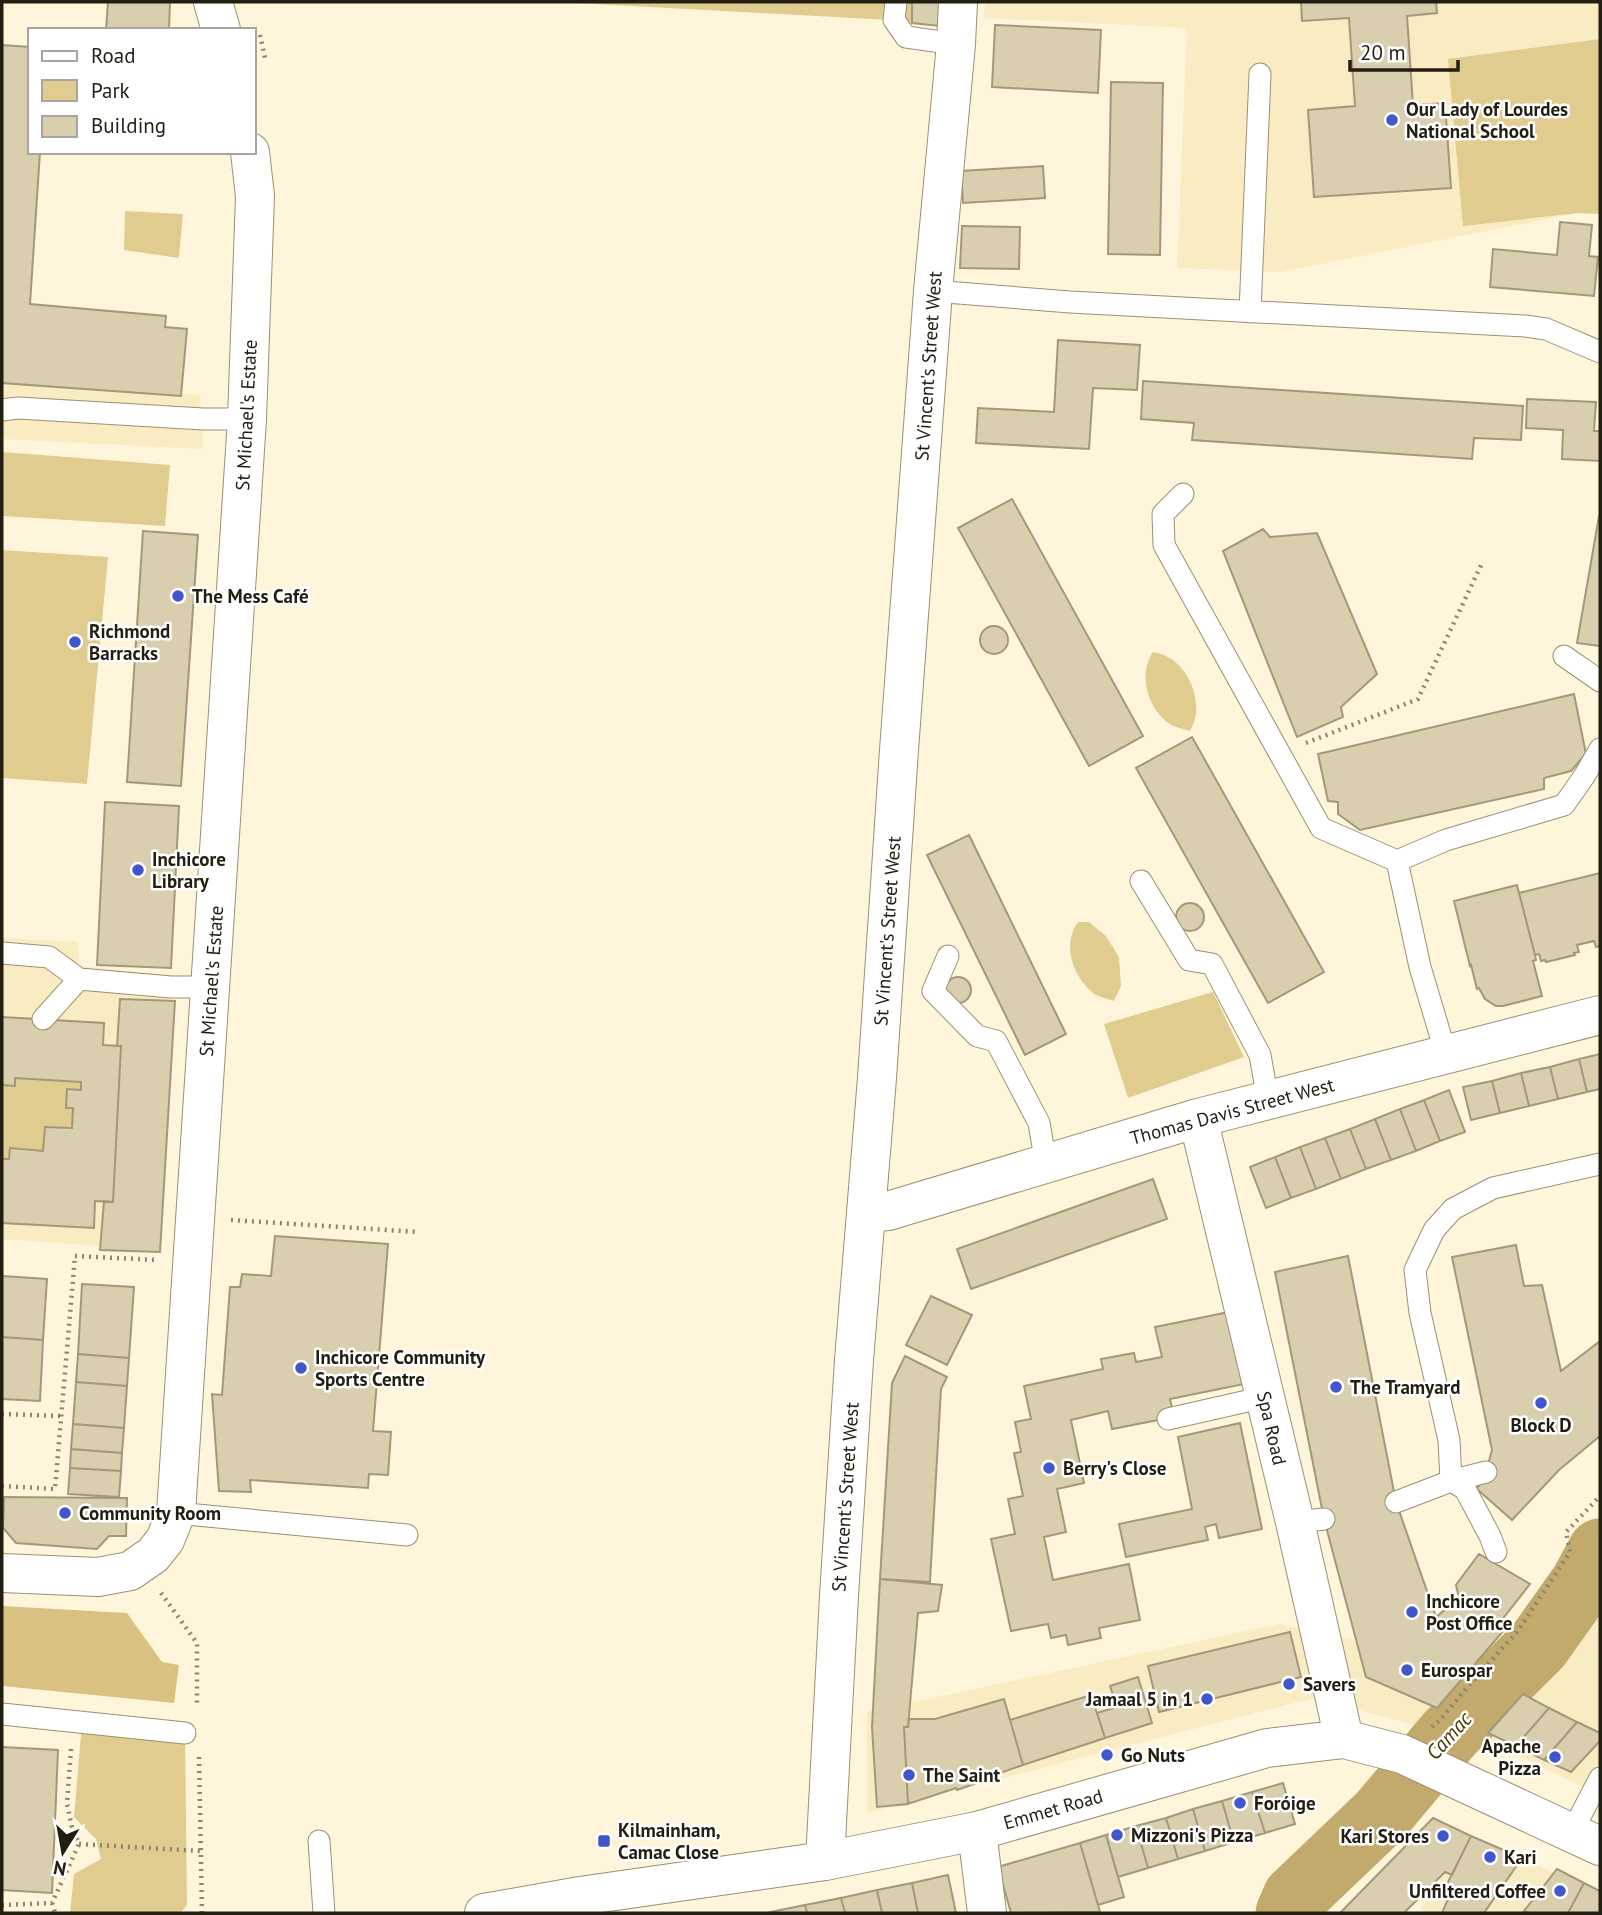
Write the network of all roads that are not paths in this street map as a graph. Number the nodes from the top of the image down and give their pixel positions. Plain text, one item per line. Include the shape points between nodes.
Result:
1 (896, 2) edge
2 (958, 2) edge
3 (956, 44) junction
4 (1260, 74) dead end
5 (250, 154) edge
6 (933, 291) junction
7 (1250, 312) junction
8 (1600, 352) edge
9 (2, 410) edge
10 (247, 419) junction
11 (1183, 494) dead end
12 (1564, 656) dead end
13 (1600, 681) edge
14 (1600, 749) edge
15 (1397, 860) junction
16 (1141, 881) dead end
17 (2, 953) edge
18 (948, 956) dead end
19 (79, 979) junction
20 (210, 987) junction
21 (1600, 1015) edge
22 (43, 1019) dead end
23 (1446, 1054) junction
24 (1268, 1100) junction
25 (1198, 1118) junction
26 (1046, 1164) junction
27 (1600, 1164) edge
28 (866, 1214) junction
29 (1265, 1397) junction
30 (1168, 1419) dead end
31 (1486, 1472) dead end
32 (1451, 1481) junction
33 (1396, 1502) dead end
34 (176, 1513) junction
35 (407, 1535) dead end
36 (1496, 1552) dead end
37 (2, 1573) edge
38 (2, 1714) edge
39 (184, 1734) dead end
40 (1344, 1739) junction
41 (1600, 1778) edge
42 (977, 1831) junction
43 (1586, 1839) edge
44 (319, 1841) dead end
45 (825, 1861) junction
46 (324, 1913) edge
47 (484, 1913) edge
48 (987, 1913) edge

1 - 3 lane via 894,20 906,37
2 - 3 street, St Vincent's Street West
3 - 6 street, St Vincent's Street West
4 - 7 lane
5 - 10 street, St Michael's Estate via 255,196
6 - 7 lane
6 - 28 street, St Vincent's Street West
7 - 8 lane via 1525,326 1546,329
9 - 10 lane
10 - 20 street, St Michael's Estate
11 - 15 lane via 1163,514 1164,545 1321,828
12 - 13 lane
14 - 15 lane via 1564,805 1446,840
15 - 23 lane via 1420,967
16 - 24 lane via 1189,960 1212,964 1261,1055
17 - 19 lane via 49,957
18 - 26 lane via 933,990 977,1036 996,1041 1039,1123
19 - 20 lane
19 - 22 lane
20 - 34 street, St Michael's Estate
21 - 23 street, Thomas Davis Street West
23 - 24 street, Thomas Davis Street West
24 - 25 street, Thomas Davis Street West
25 - 26 street, Thomas Davis Street West
25 - 29 street, Spa Road
26 - 28 street, Thomas Davis Street West
27 - 32 lane via 1493,1188 1452,1209 1429,1240 1415,1270 1420,1313 1449,1440
28 - 45 street, St Vincent's Street West
29 - 30 lane
29 - 40 street, Spa Road via 1310,1521
31 - 32 lane
32 - 33 lane
32 - 36 lane via 1465,1489
34 - 35 lane
34 - 37 street, St Michael's Estate via 165,1540 130,1571 98,1577
38 - 39 lane
40 - 42 street, Emmet Road via 1267,1748
40 - 43 street, Emmet Road via 1402,1754
41 - 43 lane
42 - 45 street, Emmet Road
42 - 48 street
44 - 46 lane
45 - 47 street, Emmet Road

